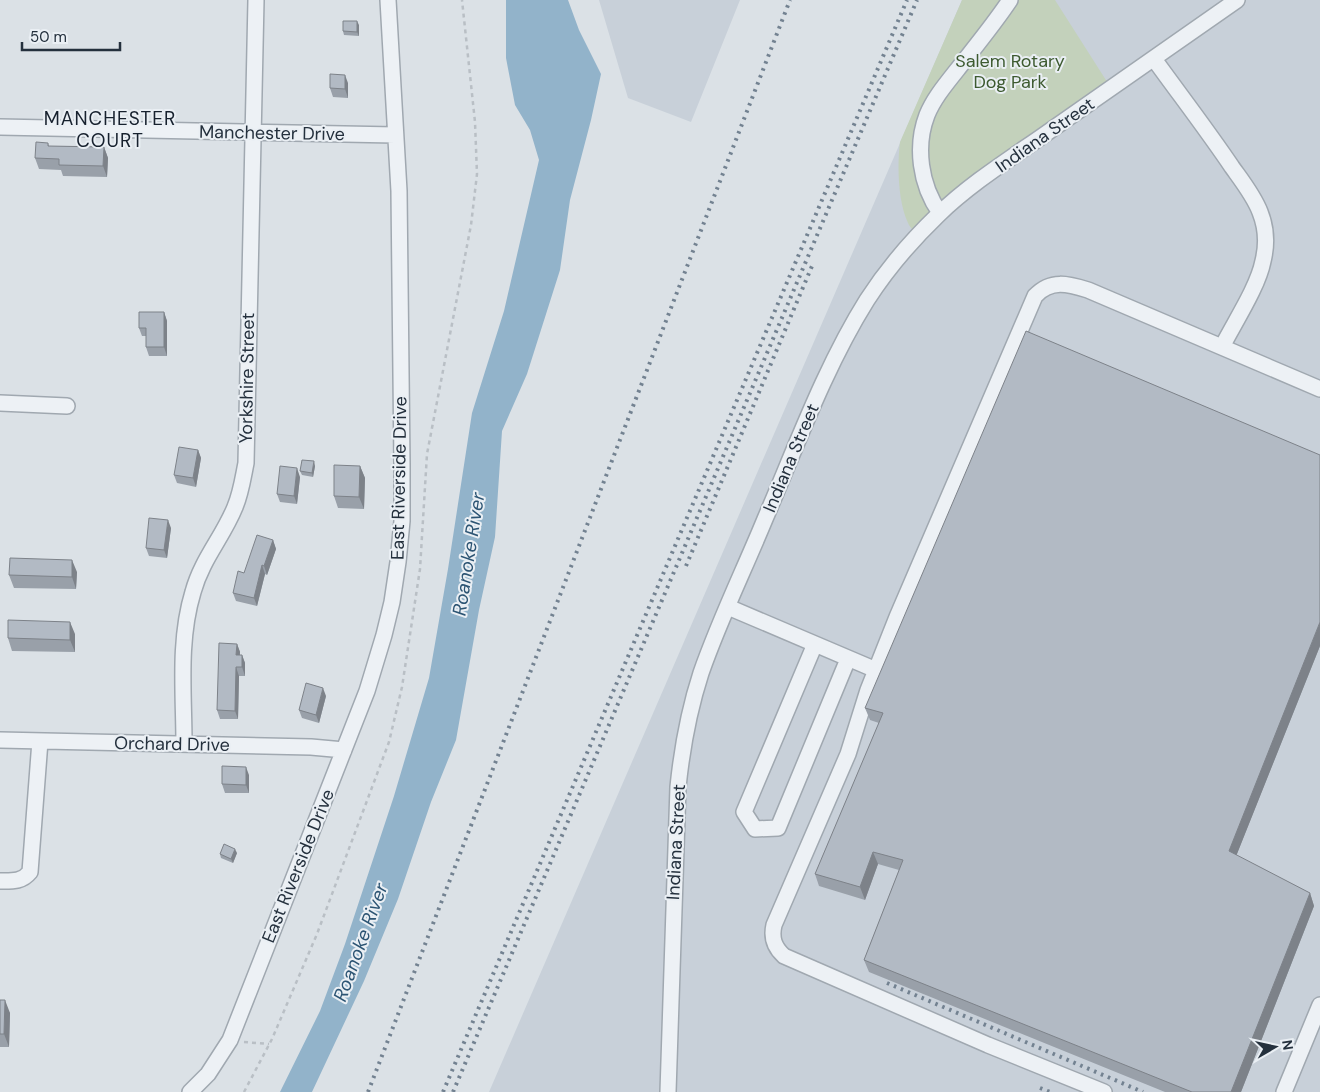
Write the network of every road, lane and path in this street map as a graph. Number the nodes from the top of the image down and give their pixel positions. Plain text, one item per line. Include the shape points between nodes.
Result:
1 (256, 0) edge
2 (388, 0) edge
3 (1010, 0) edge
4 (1237, 0) edge
5 (1154, 59) junction
6 (0, 127) edge
7 (253, 132) junction
8 (395, 135) junction
9 (940, 213) junction
10 (1222, 347) junction
11 (1320, 389) edge
12 (0, 403) edge
13 (67, 406) dead end
14 (728, 607) junction
15 (814, 644) junction
16 (848, 658) junction
17 (876, 670) junction
18 (0, 740) edge
19 (40, 741) junction
20 (184, 744) junction
21 (344, 750) junction
22 (0, 881) edge
23 (1320, 1005) edge
24 (230, 1040) junction
25 (269, 1044) dead end
26 (190, 1092) edge
27 (668, 1092) edge
28 (1104, 1092) edge
29 (1284, 1092) edge

1 - 7 street, Yorkshire Street
2 - 8 street, East Riverside Drive
3 - 9 street via 937,96 927,115 921,146 922,171
4 - 5 street, Indiana Street
5 - 9 street, Indiana Street via 966,190
5 - 10 street via 1255,200 1264,228 1265,245 1258,277
6 - 7 street, Manchester Drive
7 - 8 street, Manchester Drive
7 - 20 street, Yorkshire Street via 246,463 236,507 200,573 186,621 183,646
8 - 21 street, East Riverside Drive via 399,191 402,520 392,602 384,634 368,691
9 - 14 street, Indiana Street via 912,240 889,269 846,336
10 - 11 street
10 - 17 street via 1069,284 1057,284 1041,290 1035,296
12 - 13 street
14 - 15 street
14 - 27 street, Indiana Street via 702,672 682,748
15 - 16 street
15 - 16 street via 744,812 755,828 778,828
16 - 17 street
17 - 28 street via 848,754 774,925 773,942 777,950 784,956 935,1022
18 - 19 street, Orchard Drive
19 - 20 street, Orchard Drive
19 - 22 street via 30,872 20,880
20 - 21 street, Orchard Drive
21 - 24 street, East Riverside Drive
23 - 29 street
24 - 25 path
24 - 26 street, East Riverside Drive via 208,1074

